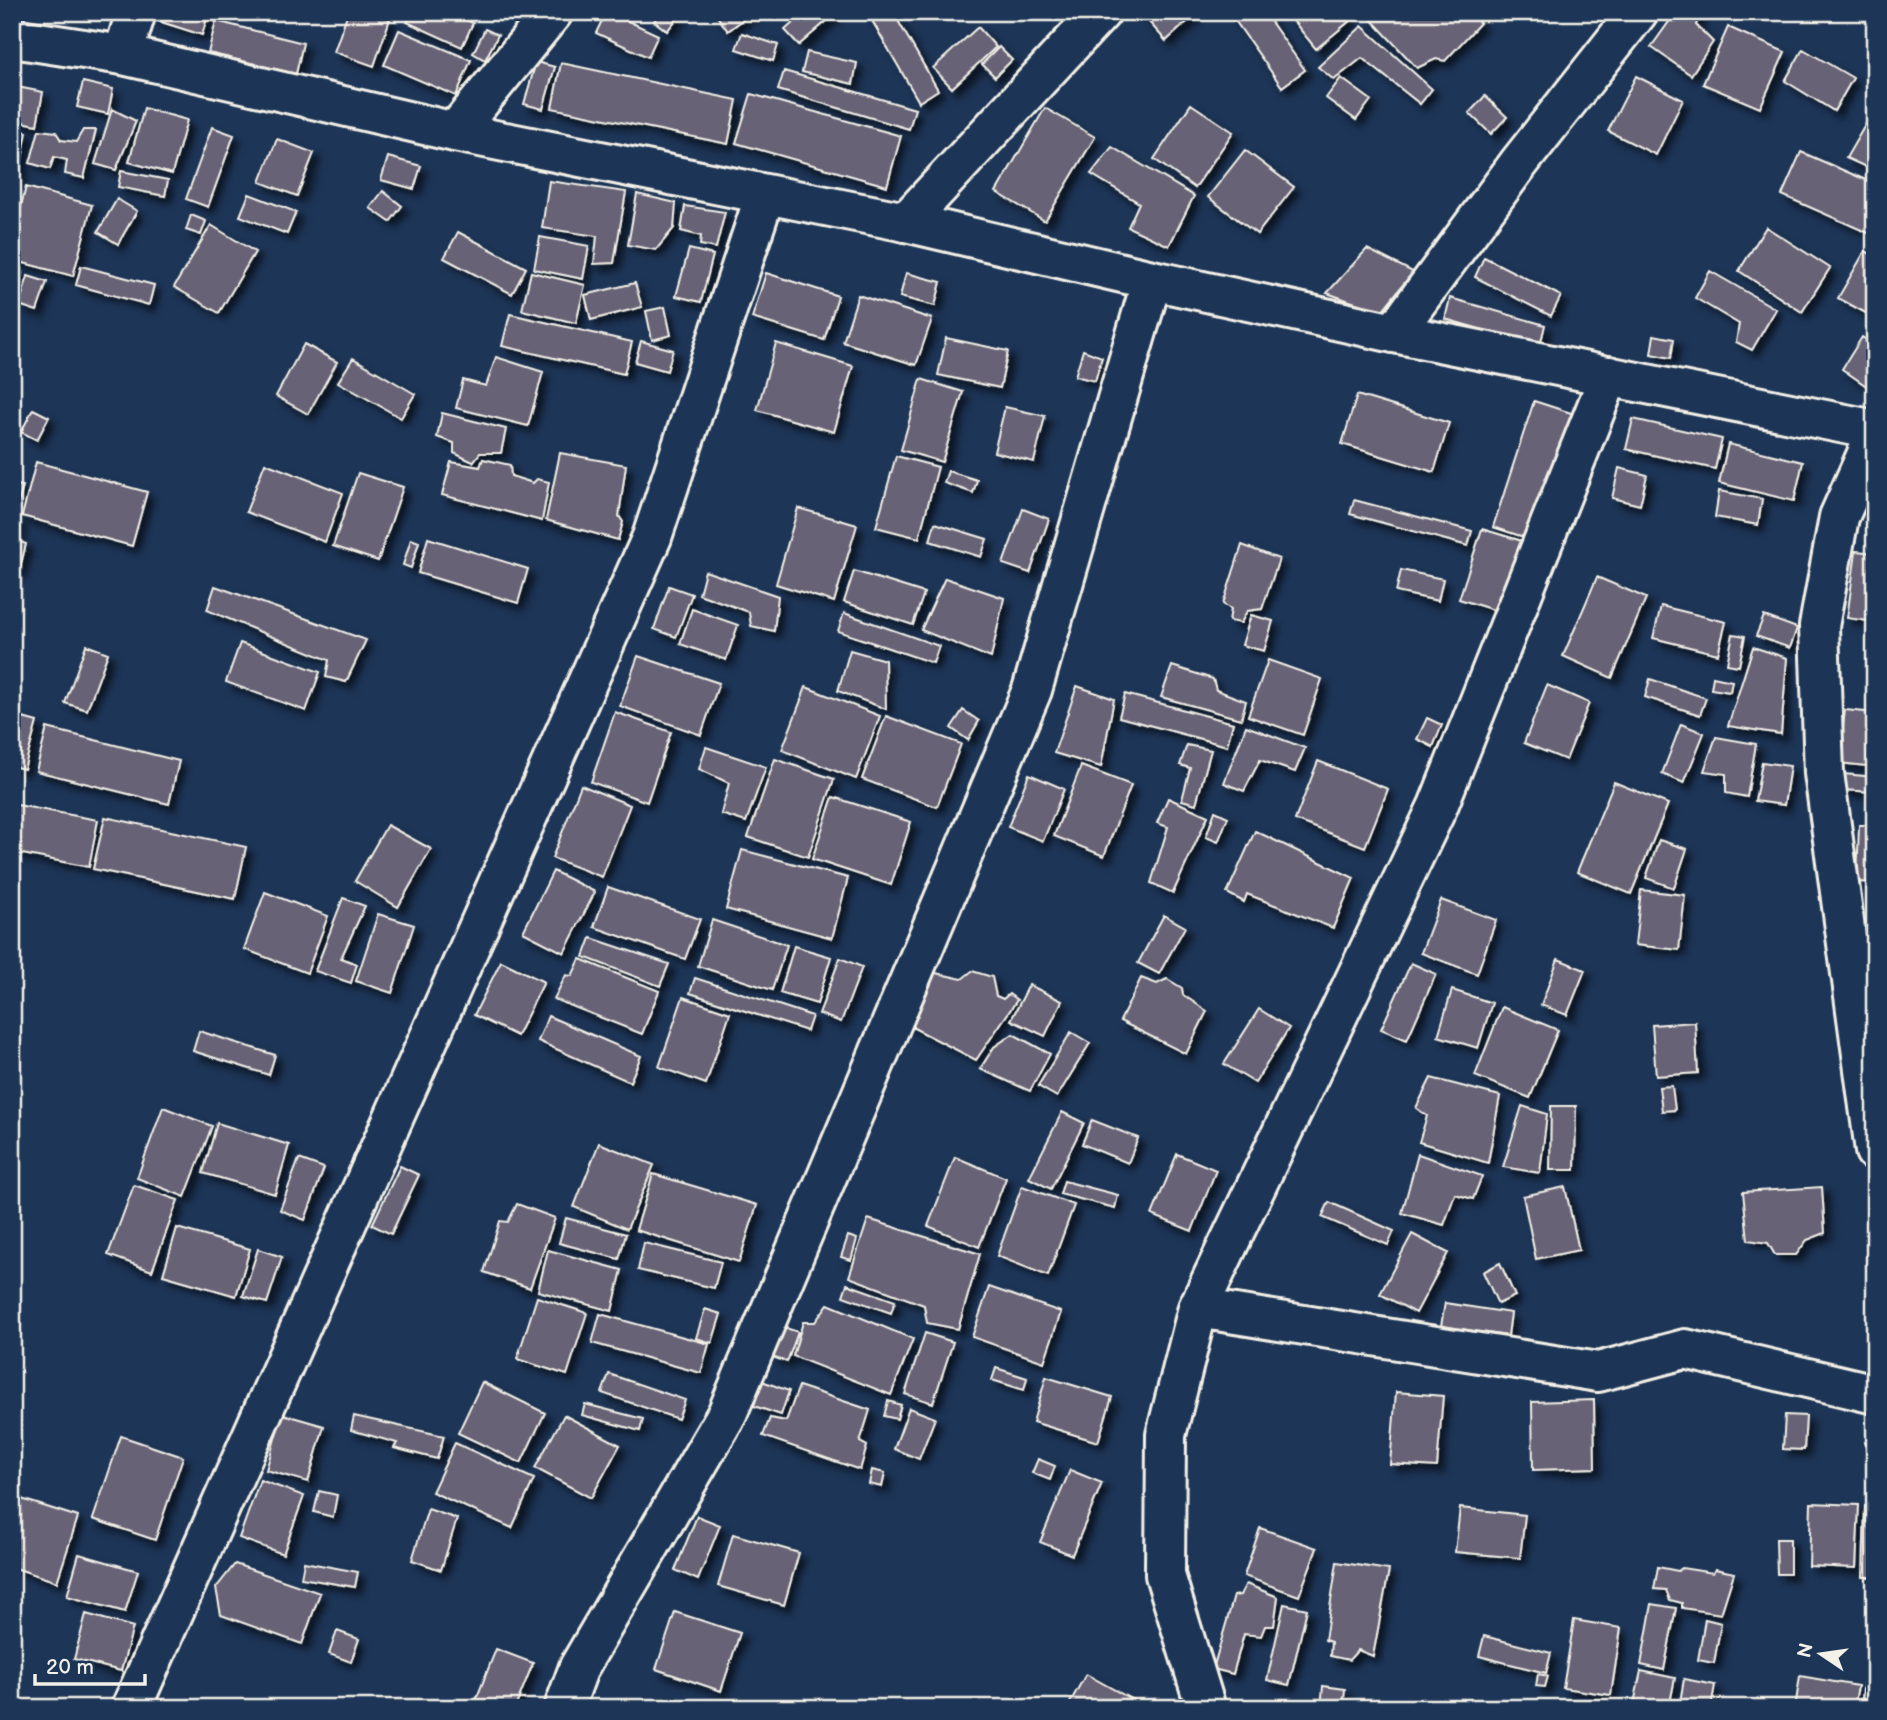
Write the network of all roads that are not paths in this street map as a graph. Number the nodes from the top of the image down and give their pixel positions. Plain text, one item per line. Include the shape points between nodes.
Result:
1 (136, 12) edge
2 (553, 12) edge
3 (1101, 12) edge
4 (1638, 12) edge
5 (12, 38) edge
6 (122, 55) junction
7 (455, 132) junction
8 (765, 195) junction
9 (906, 222) junction
10 (1152, 280) junction
11 (1394, 333) junction
12 (1609, 376) junction
13 (1875, 429) edge
14 (1875, 436) edge
15 (1875, 1151) edge
16 (1198, 1308) junction
17 (1875, 1394) edge
18 (131, 1708) edge
19 (564, 1708) edge
20 (1206, 1708) edge

1 - 6 street
2 - 7 street
3 - 9 street
4 - 11 street
5 - 6 street
6 - 7 street
7 - 8 street
8 - 9 street
8 - 18 street via 652,537
9 - 10 street
10 - 11 street
10 - 19 street via 1027,703 727,1413 579,1667
11 - 12 street
12 - 13 street
12 - 16 street via 1438,806
14 - 15 street via 1839,517 1819,626 1824,773
16 - 17 street via 1598,1372 1685,1349
16 - 20 street via 1166,1435 1165,1575

